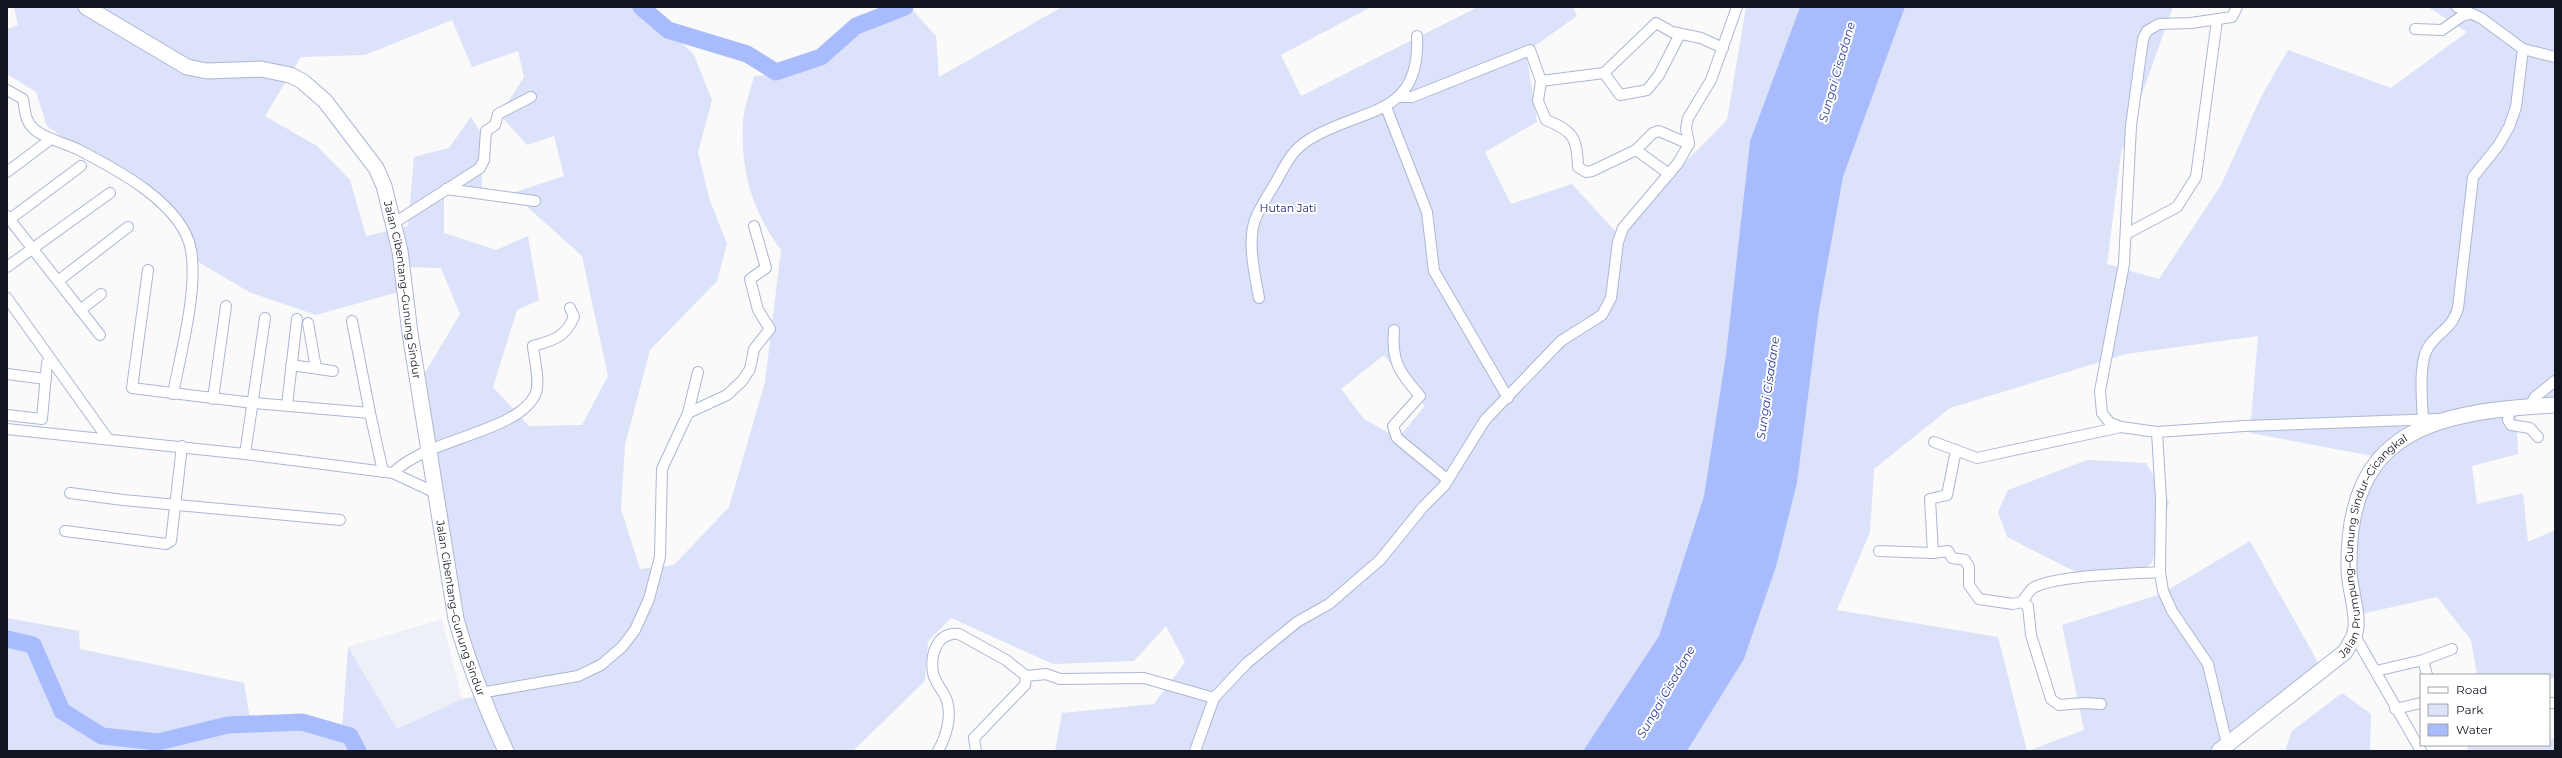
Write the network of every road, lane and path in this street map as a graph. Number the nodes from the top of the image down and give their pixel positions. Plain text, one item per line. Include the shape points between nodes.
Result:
1 (86, 7) edge
2 (1737, 7) edge
3 (2237, 7) edge
4 (2457, 7) edge
5 (2470, 14) junction
6 (2217, 20) junction
7 (2416, 29) dead end
8 (1680, 34) junction
9 (1417, 36) dead end
10 (1723, 48) junction
11 (2523, 49) junction
12 (2555, 57) edge
13 (1604, 74) junction
14 (1541, 81) junction
15 (7, 90) edge
16 (531, 97) dead end
17 (1398, 97) junction
18 (1386, 107) junction
19 (48, 142) dead end
20 (1689, 144) junction
21 (1636, 150) junction
22 (81, 166) dead end
23 (7, 172) edge
24 (1669, 174) junction
25 (446, 189) junction
26 (110, 193) dead end
27 (535, 201) dead end
28 (8, 217) edge
29 (394, 223) junction
30 (754, 226) dead end
31 (128, 227) dead end
32 (2126, 234) junction
33 (34, 250) junction
34 (7, 267) edge
35 (148, 270) dead end
36 (58, 281) junction
37 (102, 294) dead end
38 (7, 298) edge
39 (1259, 298) dead end
40 (226, 306) dead end
41 (570, 308) dead end
42 (80, 310) junction
43 (265, 318) dead end
44 (297, 319) dead end
45 (352, 320) dead end
46 (308, 323) dead end
47 (1394, 330) dead end
48 (100, 335) dead end
49 (50, 359) junction
50 (292, 365) junction
51 (316, 368) junction
52 (333, 371) dead end
53 (9, 372) edge
54 (698, 372) dead end
55 (46, 379) junction
56 (2555, 381) edge
57 (173, 394) junction
58 (1508, 398) junction
59 (213, 399) junction
60 (252, 403) junction
61 (287, 405) junction
62 (2555, 405) edge
63 (2530, 406) junction
64 (2510, 408) junction
65 (370, 413) junction
66 (688, 413) junction
67 (7, 415) edge
68 (2449, 418) junction
69 (2423, 419) junction
70 (2121, 427) junction
71 (7, 429) edge
72 (2157, 432) junction
73 (2538, 438) dead end
74 (108, 439) junction
75 (1934, 442) dead end
76 (182, 446) junction
77 (430, 448) junction
78 (1956, 450) junction
79 (245, 454) junction
80 (388, 473) junction
81 (1448, 480) junction
82 (70, 493) dead end
83 (436, 493) junction
84 (176, 504) junction
85 (340, 520) dead end
86 (66, 531) dead end
87 (1879, 550) dead end
88 (1933, 553) junction
89 (2160, 572) junction
90 (2022, 602) junction
91 (2355, 636) junction
92 (2452, 649) dead end
93 (2423, 660) junction
94 (2376, 671) junction
95 (2427, 674) edge
96 (1026, 676) junction
97 (480, 692) junction
98 (1214, 698) junction
99 (2420, 703) edge
100 (2100, 704) dead end
101 (2395, 709) junction
102 (2223, 747) edge
103 (506, 751) edge
104 (938, 751) edge
105 (976, 751) edge
106 (1194, 751) edge
107 (2421, 751) edge

1 - 29 street, Jalan Cibentang–Gunung Sindur via 187,67 207,72 261,69 290,75 302,81 324,101 376,168 384,186
2 - 10 street
3 - 6 street via 2232,17
4 - 5 street
5 - 7 street via 2462,16 2442,30
5 - 11 street via 2481,18
6 - 32 street via 2196,177 2177,207
6 - 32 street via 2159,24 2147,31 2143,39 2131,126
8 - 10 street via 1701,38
8 - 13 street via 1656,23
8 - 13 street via 1659,75 1647,90 1620,94
9 - 17 street via 1418,58 1415,71
10 - 20 street via 1711,80 1688,118 1686,128
11 - 12 street
11 - 69 street via 2516,107 2509,127 2498,146 2473,177 2458,308 2454,319 2429,346 2423,361
13 - 14 street
14 - 17 street via 1530,50 1412,97
14 - 21 street via 1538,101 1546,120 1566,128 1577,146 1578,167 1586,172 1592,171
15 - 57 street via 23,99 27,121 35,130 79,150 142,187 178,220 191,248 194,278
16 - 25 street via 498,114 495,125 486,131 484,160 480,168
17 - 18 street
18 - 39 street via 1311,138 1290,154 1255,221 1252,259
18 - 58 street via 1427,212 1434,271
19 - 23 street
20 - 21 street via 1659,131 1653,133
20 - 24 street
21 - 24 street
22 - 28 street
24 - 58 street via 1623,228 1618,242 1611,298 1602,315 1561,341
25 - 27 street
25 - 29 street
26 - 33 street
28 - 33 street
29 - 77 street, Jalan Cibentang–Gunung Sindur
30 - 66 street via 766,268 750,279 758,310 770,330 754,350 750,369 742,381 727,395
31 - 36 street
32 - 70 street via 2124,264 2100,391 2102,413 2110,423
33 - 34 street
33 - 36 street
35 - 57 street via 132,388
36 - 42 street
37 - 42 street
38 - 49 street
40 - 59 street
41 - 77 street via 574,317 568,329 556,338 533,346 537,385 536,394 528,405 500,422
42 - 48 street
43 - 60 street
44 - 50 street
45 - 65 street
46 - 51 street
47 - 81 street via 1392,346 1400,372 1420,396 1393,426 1397,438
49 - 55 street via 47,363
49 - 74 street
50 - 51 street
50 - 61 street
51 - 52 street
53 - 55 street
54 - 66 street
55 - 67 street via 42,419
56 - 63 street via 2535,397
57 - 59 street
58 - 81 street via 1485,420
59 - 60 street
60 - 61 street
60 - 79 street
61 - 65 street
62 - 63 street, Jalan Prumpung–Gunung Sindur–Cicangkal
63 - 64 street, Jalan Prumpung–Gunung Sindur–Cicangkal
64 - 68 street, Jalan Prumpung–Gunung Sindur–Cicangkal
64 - 73 street via 2508,420 2511,425 2530,428
65 - 80 street
66 - 97 street via 662,469 660,557 649,599 635,630 622,647 601,665 578,676
68 - 69 street
68 - 91 street, Jalan Prumpung–Gunung Sindur–Cicangkal via 2413,432 2396,442 2377,461 2360,490 2353,517 2348,570 2356,624
69 - 72 street
70 - 72 street
70 - 78 street via 1977,458
71 - 74 street
72 - 89 street via 2161,499
74 - 76 street
75 - 78 street
76 - 79 street
76 - 84 street
77 - 80 street
77 - 83 street, Jalan Cibentang–Gunung Sindur
78 - 88 street via 1947,495 1930,499
79 - 80 street
80 - 83 street
81 - 98 street via 1380,560 1329,604 1297,622 1247,663
82 - 84 street
83 - 97 street, Jalan Cibentang–Gunung Sindur via 456,619
84 - 85 street
84 - 86 street via 170,541 166,544
87 - 88 street
88 - 90 street via 1948,550 1952,558 1965,560 1969,567 1969,585 1979,599 2013,604
89 - 90 street via 2041,584 2032,589
89 - 102 street via 2163,591 2172,612 2208,664
90 - 100 street via 2030,611 2032,635 2051,699 2059,705
91 - 94 street
91 - 102 street, Jalan Prumpung–Gunung Sindur–Cicangkal via 2345,652
92 - 93 street
93 - 94 street
93 - 95 street
94 - 101 street
96 - 98 street via 1046,674 1060,679 1144,678
96 - 104 street via 1006,660 960,634 944,638 933,651 933,674 947,701 948,718 944,741
96 - 105 street via 1025,685 974,738
97 - 103 street, Jalan Cibentang–Gunung Sindur
98 - 106 street
99 - 101 street
101 - 107 street

